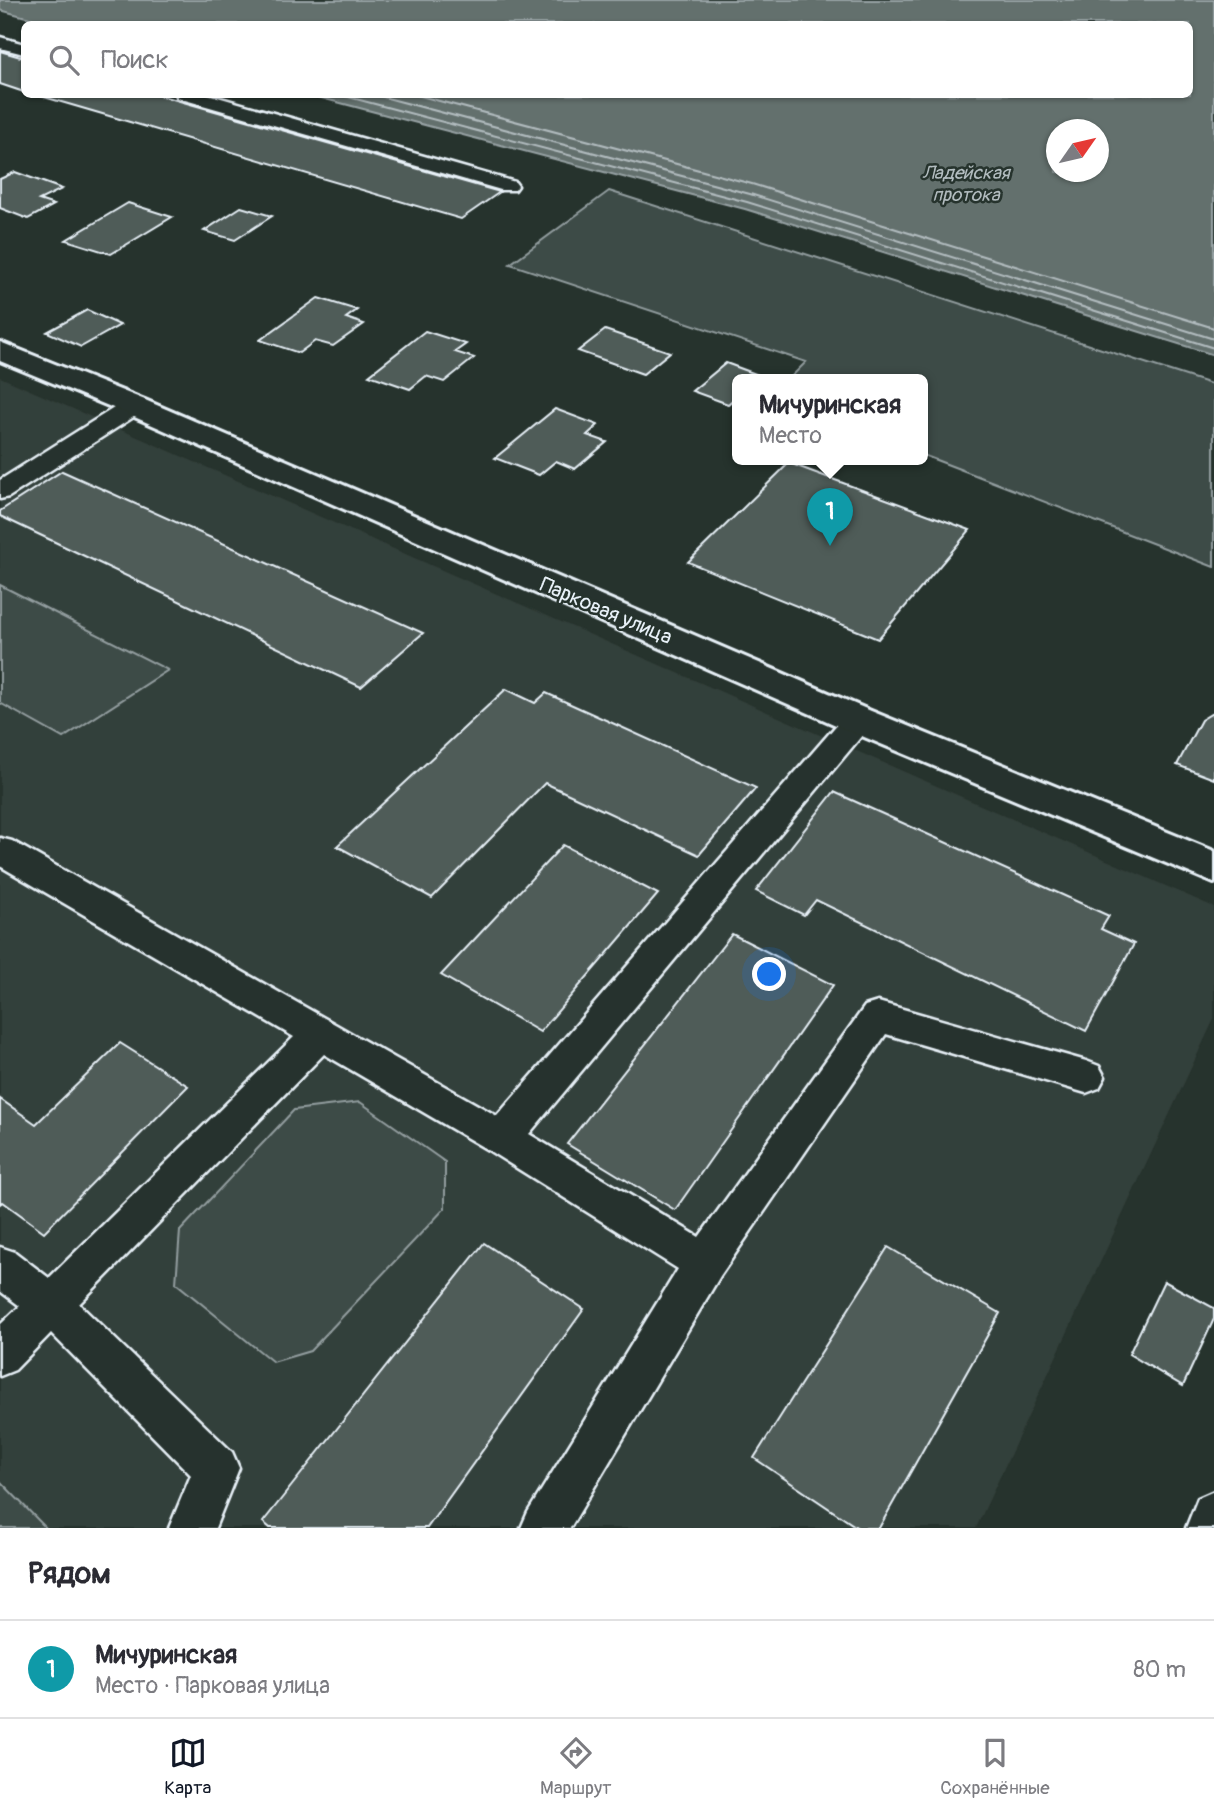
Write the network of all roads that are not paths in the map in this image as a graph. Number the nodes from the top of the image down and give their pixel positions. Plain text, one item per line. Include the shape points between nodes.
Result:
1 (0, 42) edge
2 (21, 48) edge
3 (199, 98) edge
4 (508, 186) dead end
5 (0, 351) edge
6 (134, 406) junction
7 (0, 491) edge
8 (858, 720) junction
9 (0, 850) edge
10 (1214, 868) edge
11 (319, 1035) junction
12 (1086, 1077) dead end
13 (502, 1138) junction
14 (705, 1263) junction
15 (0, 1266) edge
16 (49, 1303) junction
17 (0, 1355) edge
18 (1214, 1514) edge
19 (192, 1528) edge
20 (544, 1528) edge
21 (1209, 1528) edge

1 - 2 lane
3 - 4 lane
5 - 6 street, Парковая улица
6 - 7 lane
6 - 8 street, Парковая улица
8 - 10 street, Парковая улица
8 - 13 lane
9 - 11 lane
11 - 13 lane
11 - 16 lane
12 - 14 lane via 878,1017
13 - 14 lane
14 - 20 lane
15 - 16 lane
16 - 17 lane
16 - 19 lane via 216,1468
18 - 21 lane

